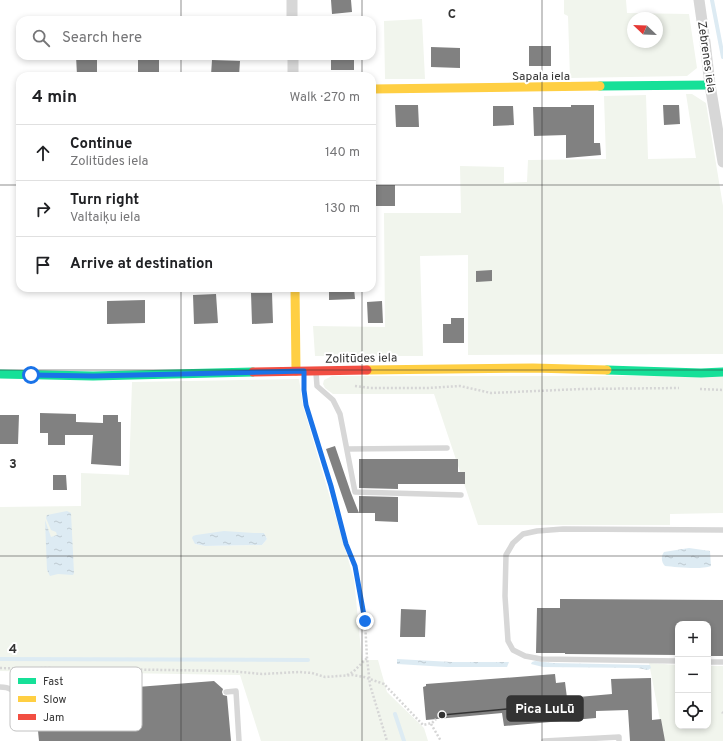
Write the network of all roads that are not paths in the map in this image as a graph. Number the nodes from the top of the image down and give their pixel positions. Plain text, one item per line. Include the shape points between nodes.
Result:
1 (292, 0) edge
2 (699, 0) edge
3 (292, 16) edge
4 (293, 60) edge
5 (293, 72) edge
6 (710, 85) junction
7 (376, 89) edge
8 (723, 162) edge
9 (295, 292) edge
10 (300, 371) junction
11 (316, 371) junction
12 (723, 372) edge
13 (0, 374) edge
14 (347, 448) junction
15 (447, 448) dead end
16 (460, 495) dead end
17 (723, 530) edge
18 (675, 662) edge
19 (711, 662) edge
20 (723, 662) edge
21 (0, 687) edge
22 (10, 690) edge
23 (226, 692) dead end
24 (240, 741) edge
25 (544, 741) edge
26 (619, 741) edge

1 - 3 street
2 - 6 street, Zebrenes iela
4 - 5 street
6 - 7 street, Sapala iela
6 - 8 street, Zebrenes iela
9 - 10 street
10 - 11 street, Zolitūdes iela
10 - 13 street, Zolitūdes iela via 93,376
11 - 12 street, Zolitūdes iela via 533,368
11 - 14 lane via 317,386 333,400 340,414
14 - 15 lane
14 - 16 lane via 355,492
17 - 18 lane via 537,530 523,534 512,543 506,555 507,630 508,641 514,650 524,656 541,659
19 - 20 lane
21 - 22 lane
23 - 24 lane via 236,691
25 - 26 lane via 618,737

